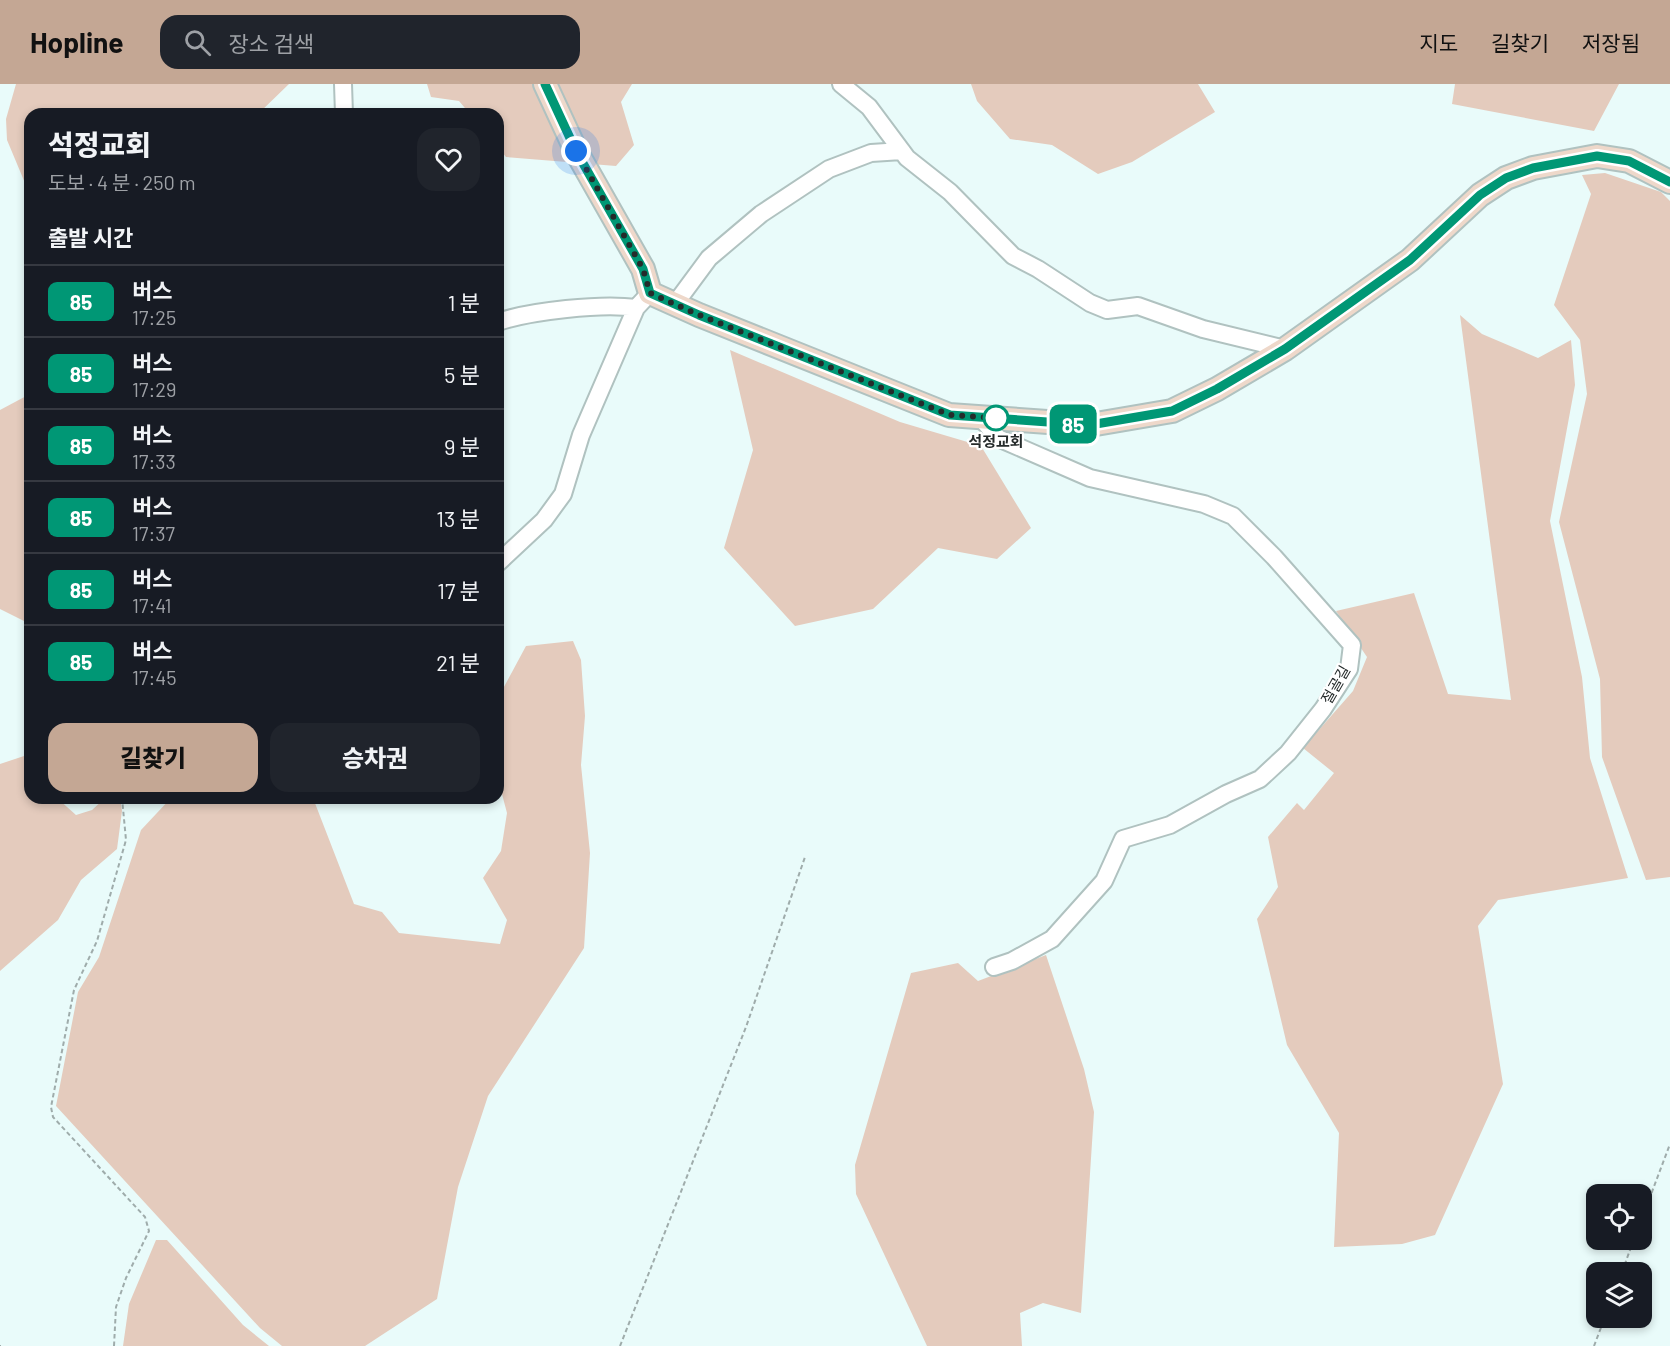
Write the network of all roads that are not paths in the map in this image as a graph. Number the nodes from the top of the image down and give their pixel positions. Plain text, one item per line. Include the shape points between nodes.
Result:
1 (343, 84) edge
2 (545, 84) edge
3 (842, 84) edge
4 (344, 108) edge
5 (902, 151) junction
6 (1670, 182) edge
7 (643, 301) junction
8 (675, 304) junction
9 (504, 320) edge
10 (1285, 349) junction
11 (980, 417) junction
12 (504, 557) edge
13 (994, 967) dead end

1 - 4 street
2 - 7 street via 576,151 643,269
3 - 5 street via 868,107
5 - 8 street via 872,153 829,169 761,214 709,258
5 - 10 street via 950,192 1013,256 1089,303 1107,310 1138,306 1203,329
6 - 10 street via 1629,161 1597,156 1533,168 1506,178 1480,195 1410,260
7 - 8 street
7 - 9 street
7 - 12 street via 581,435 563,494 544,520
8 - 11 street via 950,415
10 - 11 street via 1172,411 1090,425
11 - 13 street, 절골길 via 998,438 1090,478 1204,504 1233,516 1352,645 1349,669 1323,709 1288,753 1260,779 1170,825 1123,839 1104,880 1052,939

